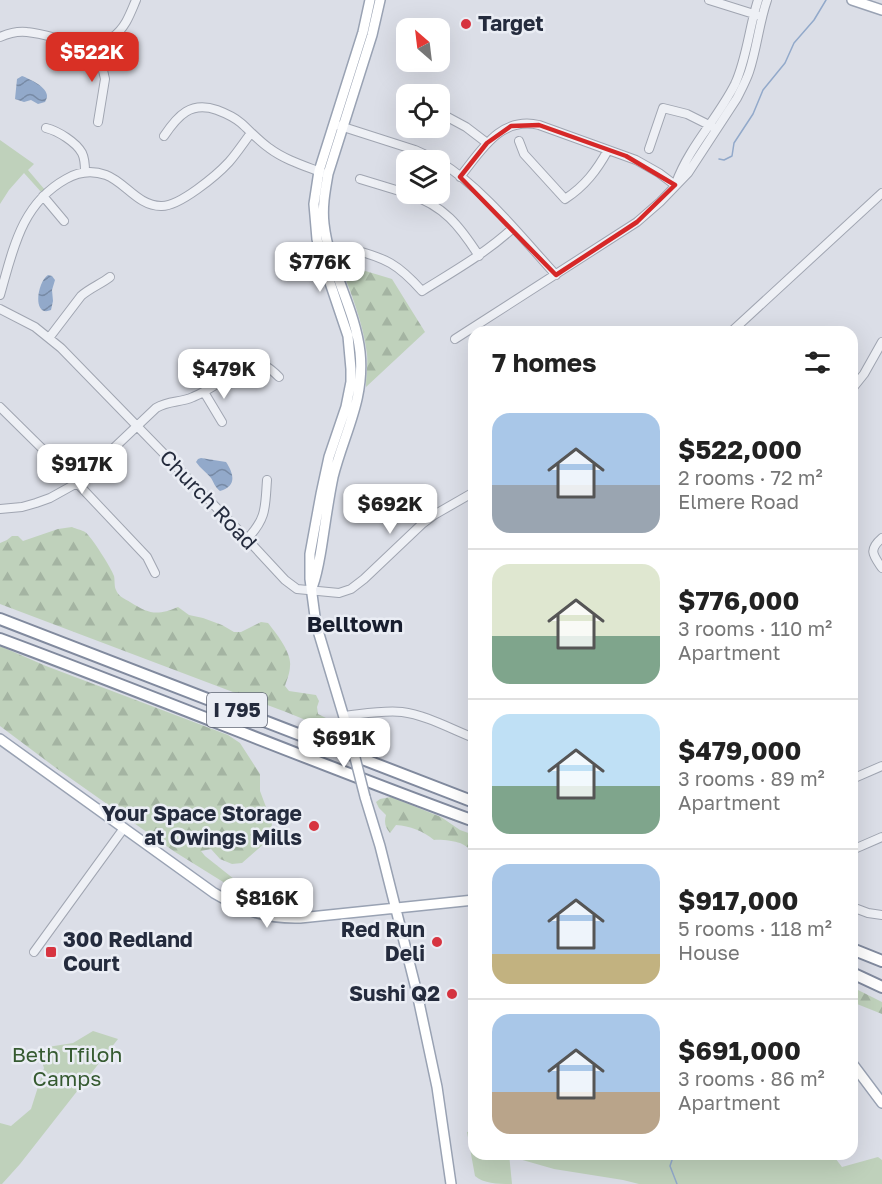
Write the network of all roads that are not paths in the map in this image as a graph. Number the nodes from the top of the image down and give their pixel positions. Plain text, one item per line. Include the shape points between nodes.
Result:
1 (136, 0) edge
2 (370, 0) edge
3 (380, 0) edge
4 (709, 0) edge
5 (758, 0) edge
6 (767, 0) edge
7 (852, 0) edge
8 (882, 10) edge
9 (757, 15) junction
10 (0, 37) edge
11 (97, 44) junction
12 (450, 118) edge
13 (98, 122) dead end
14 (338, 125) junction
15 (713, 127) junction
16 (46, 128) dead end
17 (251, 133) junction
18 (164, 136) dead end
19 (519, 141) dead end
20 (487, 144) junction
21 (649, 149) dead end
22 (415, 150) edge
23 (608, 150) junction
24 (450, 170) edge
25 (85, 172) junction
26 (323, 173) junction
27 (460, 177) junction
28 (360, 179) dead end
29 (675, 185) junction
30 (396, 190) edge
31 (882, 193) edge
32 (43, 196) junction
33 (433, 204) edge
34 (64, 221) dead end
35 (513, 228) junction
36 (351, 249) dead end
37 (479, 256) junction
38 (556, 275) junction
39 (110, 277) dead end
40 (0, 295) edge
41 (0, 309) edge
42 (476, 326) edge
43 (738, 326) edge
44 (468, 331) edge
45 (50, 338) junction
46 (455, 339) dead end
47 (882, 342) edge
48 (279, 377) dead end
49 (858, 381) edge
50 (204, 392) junction
51 (0, 407) edge
52 (222, 422) dead end
53 (137, 426) junction
54 (267, 480) dead end
55 (77, 483) junction
56 (468, 495) edge
57 (0, 509) edge
58 (882, 538) edge
59 (247, 539) junction
60 (882, 568) edge
61 (155, 573) dead end
62 (311, 590) junction
63 (0, 619) edge
64 (0, 639) edge
65 (344, 716) junction
66 (468, 736) edge
67 (0, 739) edge
68 (882, 766) edge
69 (858, 776) edge
70 (468, 800) edge
71 (468, 819) edge
72 (124, 828) junction
73 (882, 837) edge
74 (858, 847) edge
75 (468, 901) edge
76 (396, 909) junction
77 (858, 909) edge
78 (882, 915) edge
79 (858, 951) edge
80 (34, 952) dead end
81 (882, 961) edge
82 (858, 977) edge
83 (882, 987) edge
84 (858, 1071) edge
85 (882, 1103) edge
86 (452, 1184) edge

1 - 11 street via 122,27
2 - 14 main road
3 - 14 main road via 372,35
4 - 9 street
5 - 9 street
6 - 9 street
7 - 8 main road
9 - 15 street via 749,71 737,98
10 - 11 street via 27,32
11 - 13 street via 105,79
12 - 20 street
14 - 22 street
14 - 26 main road
15 - 21 street via 663,108
15 - 29 street via 688,173
16 - 25 street via 80,150
17 - 18 street via 230,116 199,107 187,111
17 - 25 street via 222,169 169,205 149,204 116,180
17 - 26 street via 277,153
19 - 23 street via 524,154 565,199 589,180
20 - 23 street via 511,126 525,123
20 - 27 street
23 - 29 street via 647,166
24 - 27 street
25 - 32 street via 69,177
26 - 62 main road via 326,236 357,334 361,370 355,411 333,477
27 - 35 street
28 - 30 street
29 - 38 street via 637,222
31 - 43 street
32 - 34 street
32 - 40 street via 20,231
33 - 37 street via 463,231
35 - 37 street
35 - 38 street
36 - 37 street via 387,260 422,291
38 - 42 street
39 - 45 street via 81,296
41 - 45 street, Church Road
44 - 46 street
45 - 53 street, Church Road
47 - 49 street
48 - 50 street via 266,366 251,364
50 - 52 street
50 - 53 street via 162,404
51 - 55 street
53 - 55 street
53 - 59 street, Church Road
54 - 59 street via 264,513
55 - 57 street via 36,503
55 - 61 street via 147,556
56 - 62 street, Church Road via 422,524 351,589 339,593
58 - 60 street via 873,551
59 - 62 street, Church Road via 291,586
62 - 65 main road via 316,624
63 - 70 highway, I 795
64 - 71 highway, I 795
65 - 66 street via 403,712
65 - 76 main road, bridge
67 - 72 main road
68 - 69 street
72 - 76 main road via 214,893 251,912 290,918
72 - 80 street
73 - 74 street
75 - 76 main road
76 - 86 main road via 437,1087
77 - 78 street
79 - 81 highway
82 - 83 highway
84 - 85 main road

